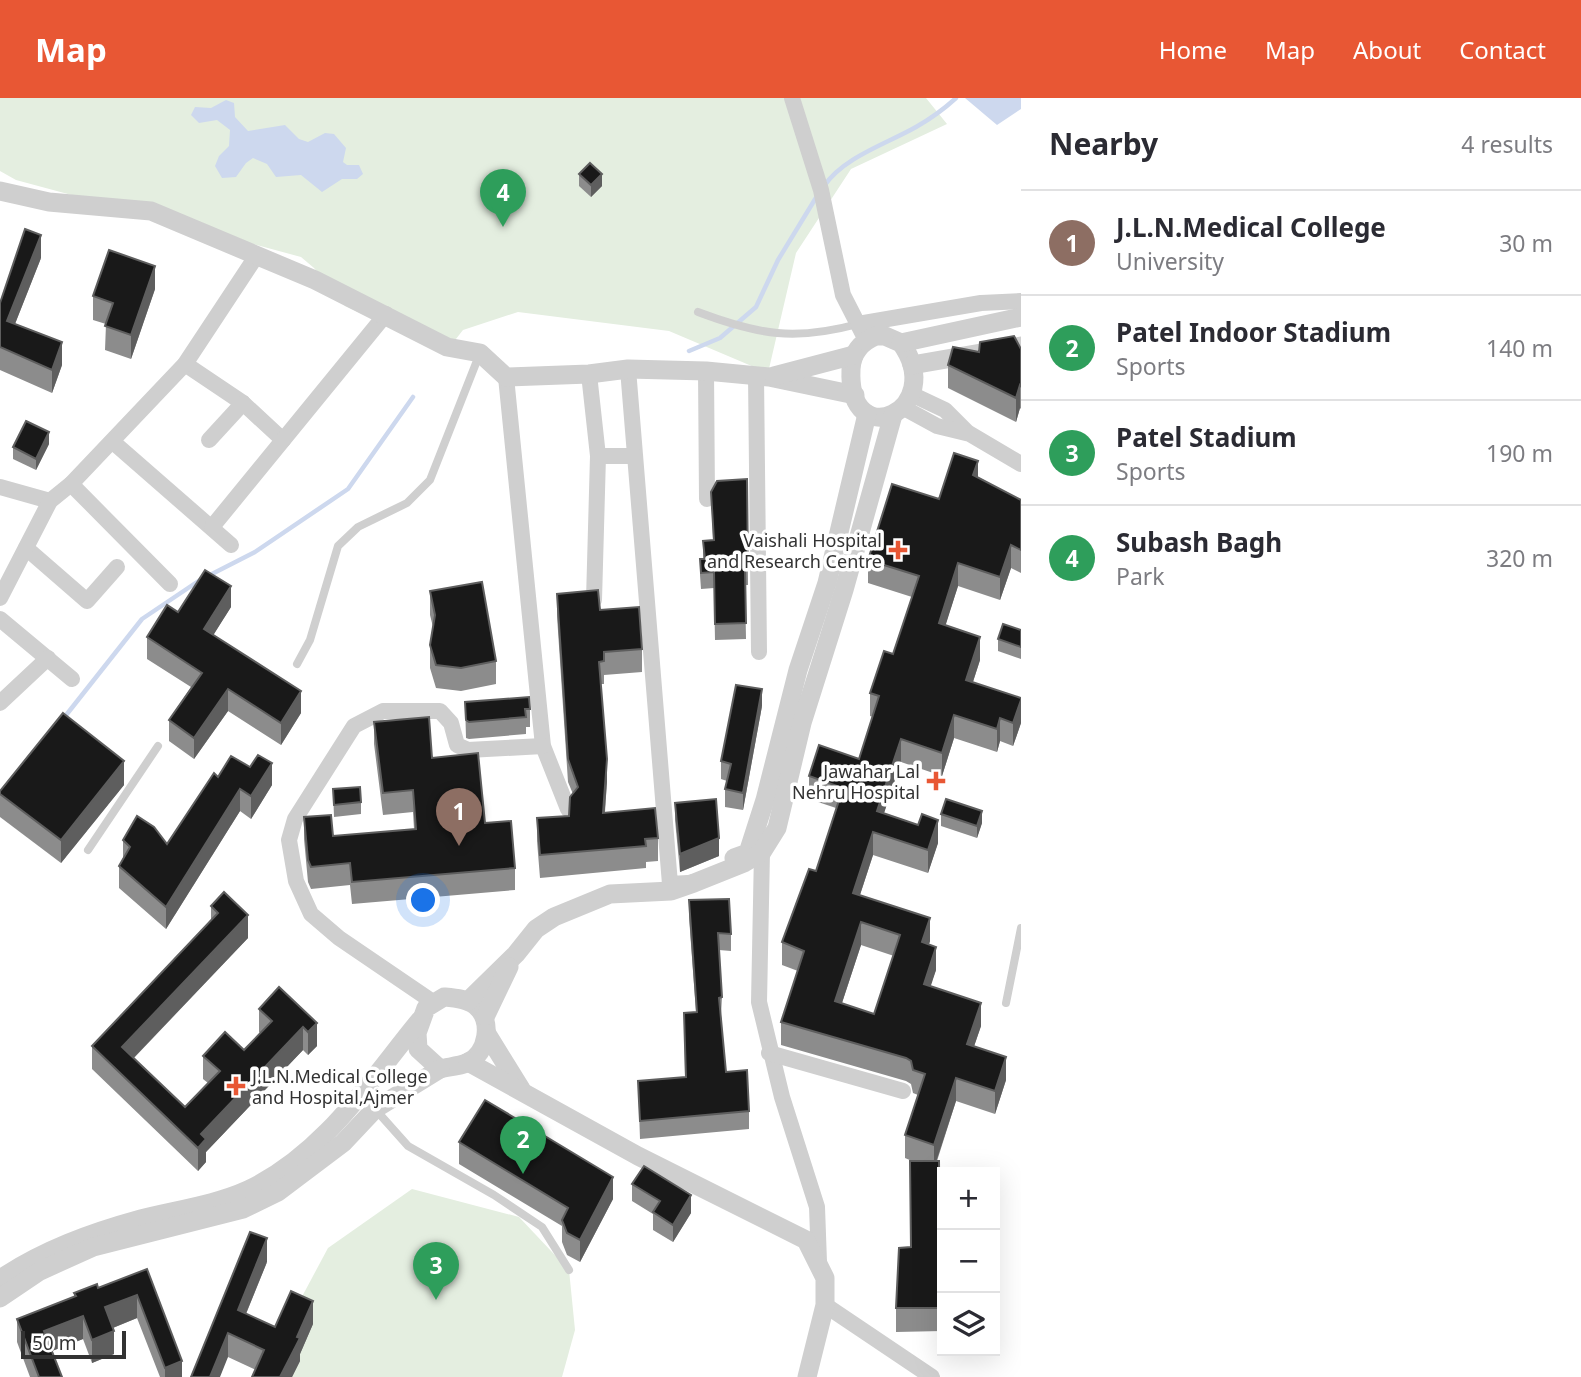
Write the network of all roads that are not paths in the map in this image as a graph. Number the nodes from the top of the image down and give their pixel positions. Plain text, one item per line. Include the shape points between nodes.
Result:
1 (792, 98) edge
2 (0, 191) edge
3 (257, 255) junction
4 (1021, 301) edge
5 (698, 312) dead end
6 (386, 314) junction
7 (1021, 317) edge
8 (862, 332) junction
9 (901, 343) junction
10 (1021, 346) edge
11 (480, 353) junction
12 (854, 355) junction
13 (185, 364) junction
14 (912, 365) junction
15 (628, 369) junction
16 (706, 371) junction
17 (589, 374) junction
18 (763, 376) junction
19 (506, 377) junction
20 (855, 395) junction
21 (243, 403) junction
22 (902, 406) junction
23 (867, 414) junction
24 (209, 440) dead end
25 (282, 440) junction
26 (113, 442) junction
27 (598, 456) junction
28 (634, 456) junction
29 (1021, 464) edge
30 (71, 484) junction
31 (0, 487) edge
32 (707, 499) dead end
33 (50, 501) junction
34 (212, 527) junction
35 (230, 545) dead end
36 (26, 548) junction
37 (117, 568) dead end
38 (170, 584) dead end
39 (836, 587) junction
40 (0, 598) edge
41 (594, 600) edge
42 (0, 619) edge
43 (759, 652) dead end
44 (48, 658) junction
45 (297, 664) dead end
46 (72, 679) dead end
47 (0, 703) edge
48 (793, 721) junction
49 (158, 746) dead end
50 (543, 746) junction
51 (568, 809) edge
52 (88, 850) dead end
53 (762, 852) junction
54 (661, 887) junction
55 (1021, 928) edge
56 (516, 954) junction
57 (468, 1001) junction
58 (433, 1002) junction
59 (1006, 1003) dead end
60 (420, 1020) junction
61 (486, 1026) junction
62 (769, 1053) junction
63 (468, 1062) junction
64 (440, 1069) junction
65 (522, 1090) junction
66 (903, 1091) dead end
67 (375, 1109) junction
68 (819, 1262) junction
69 (569, 1270) dead end
70 (0, 1279) edge
71 (0, 1298) edge
72 (825, 1305) junction
73 (807, 1377) edge
74 (932, 1377) edge

1 - 8 street via 821,190 843,295
2 - 3 street via 49,202 150,211
3 - 6 street
3 - 13 street
4 - 8 street via 981,303
5 - 8 lane via 753,329 803,336
6 - 11 street via 447,347
6 - 25 street
7 - 9 street
8 - 9 street
8 - 12 street
9 - 14 street
10 - 14 street
11 - 19 street
11 - 45 lane via 430,480 413,498 358,527 338,546 310,640
12 - 18 street
12 - 20 street
13 - 21 street
13 - 26 street
14 - 22 street
15 - 16 street
15 - 17 street
15 - 28 street
16 - 18 street
16 - 32 street
17 - 19 street
17 - 27 street
18 - 20 street
18 - 43 street
19 - 50 street
20 - 23 street
21 - 24 street
21 - 25 street
22 - 23 street via 874,417
22 - 29 street via 945,410 970,435
22 - 39 street
23 - 39 street
25 - 34 street
26 - 30 street
26 - 34 street
27 - 28 street
27 - 41 street
28 - 54 street
30 - 33 street
30 - 38 street
31 - 33 street
33 - 36 street
34 - 35 street
36 - 37 street via 87,601
36 - 40 street
39 - 48 street
42 - 44 street
44 - 46 street
44 - 47 street
48 - 53 street via 777,828
48 - 54 street via 748,853
49 - 52 lane
50 - 51 street
50 - 58 street via 468,750 457,745 451,723 440,711 383,711 354,726 295,819 290,860 312,914 339,938
53 - 54 street via 671,891
53 - 62 street via 759,1002
54 - 56 street via 610,894 572,909 536,929
55 - 59 lane
56 - 57 street
56 - 61 street
57 - 58 street via 444,997
57 - 61 street
58 - 60 street
60 - 64 street via 418,1049
60 - 70 street via 356,1103 301,1156 268,1180 205,1204 69,1241
61 - 63 street via 482,1047
61 - 65 street
62 - 66 street
62 - 68 street via 817,1207
63 - 64 street
63 - 65 street
64 - 67 street
65 - 68 street via 638,1156 806,1240
67 - 69 lane via 408,1146 542,1227
67 - 71 street via 343,1143 278,1192 243,1209 93,1247 40,1271
68 - 72 street via 825,1278
72 - 73 street
72 - 74 street

